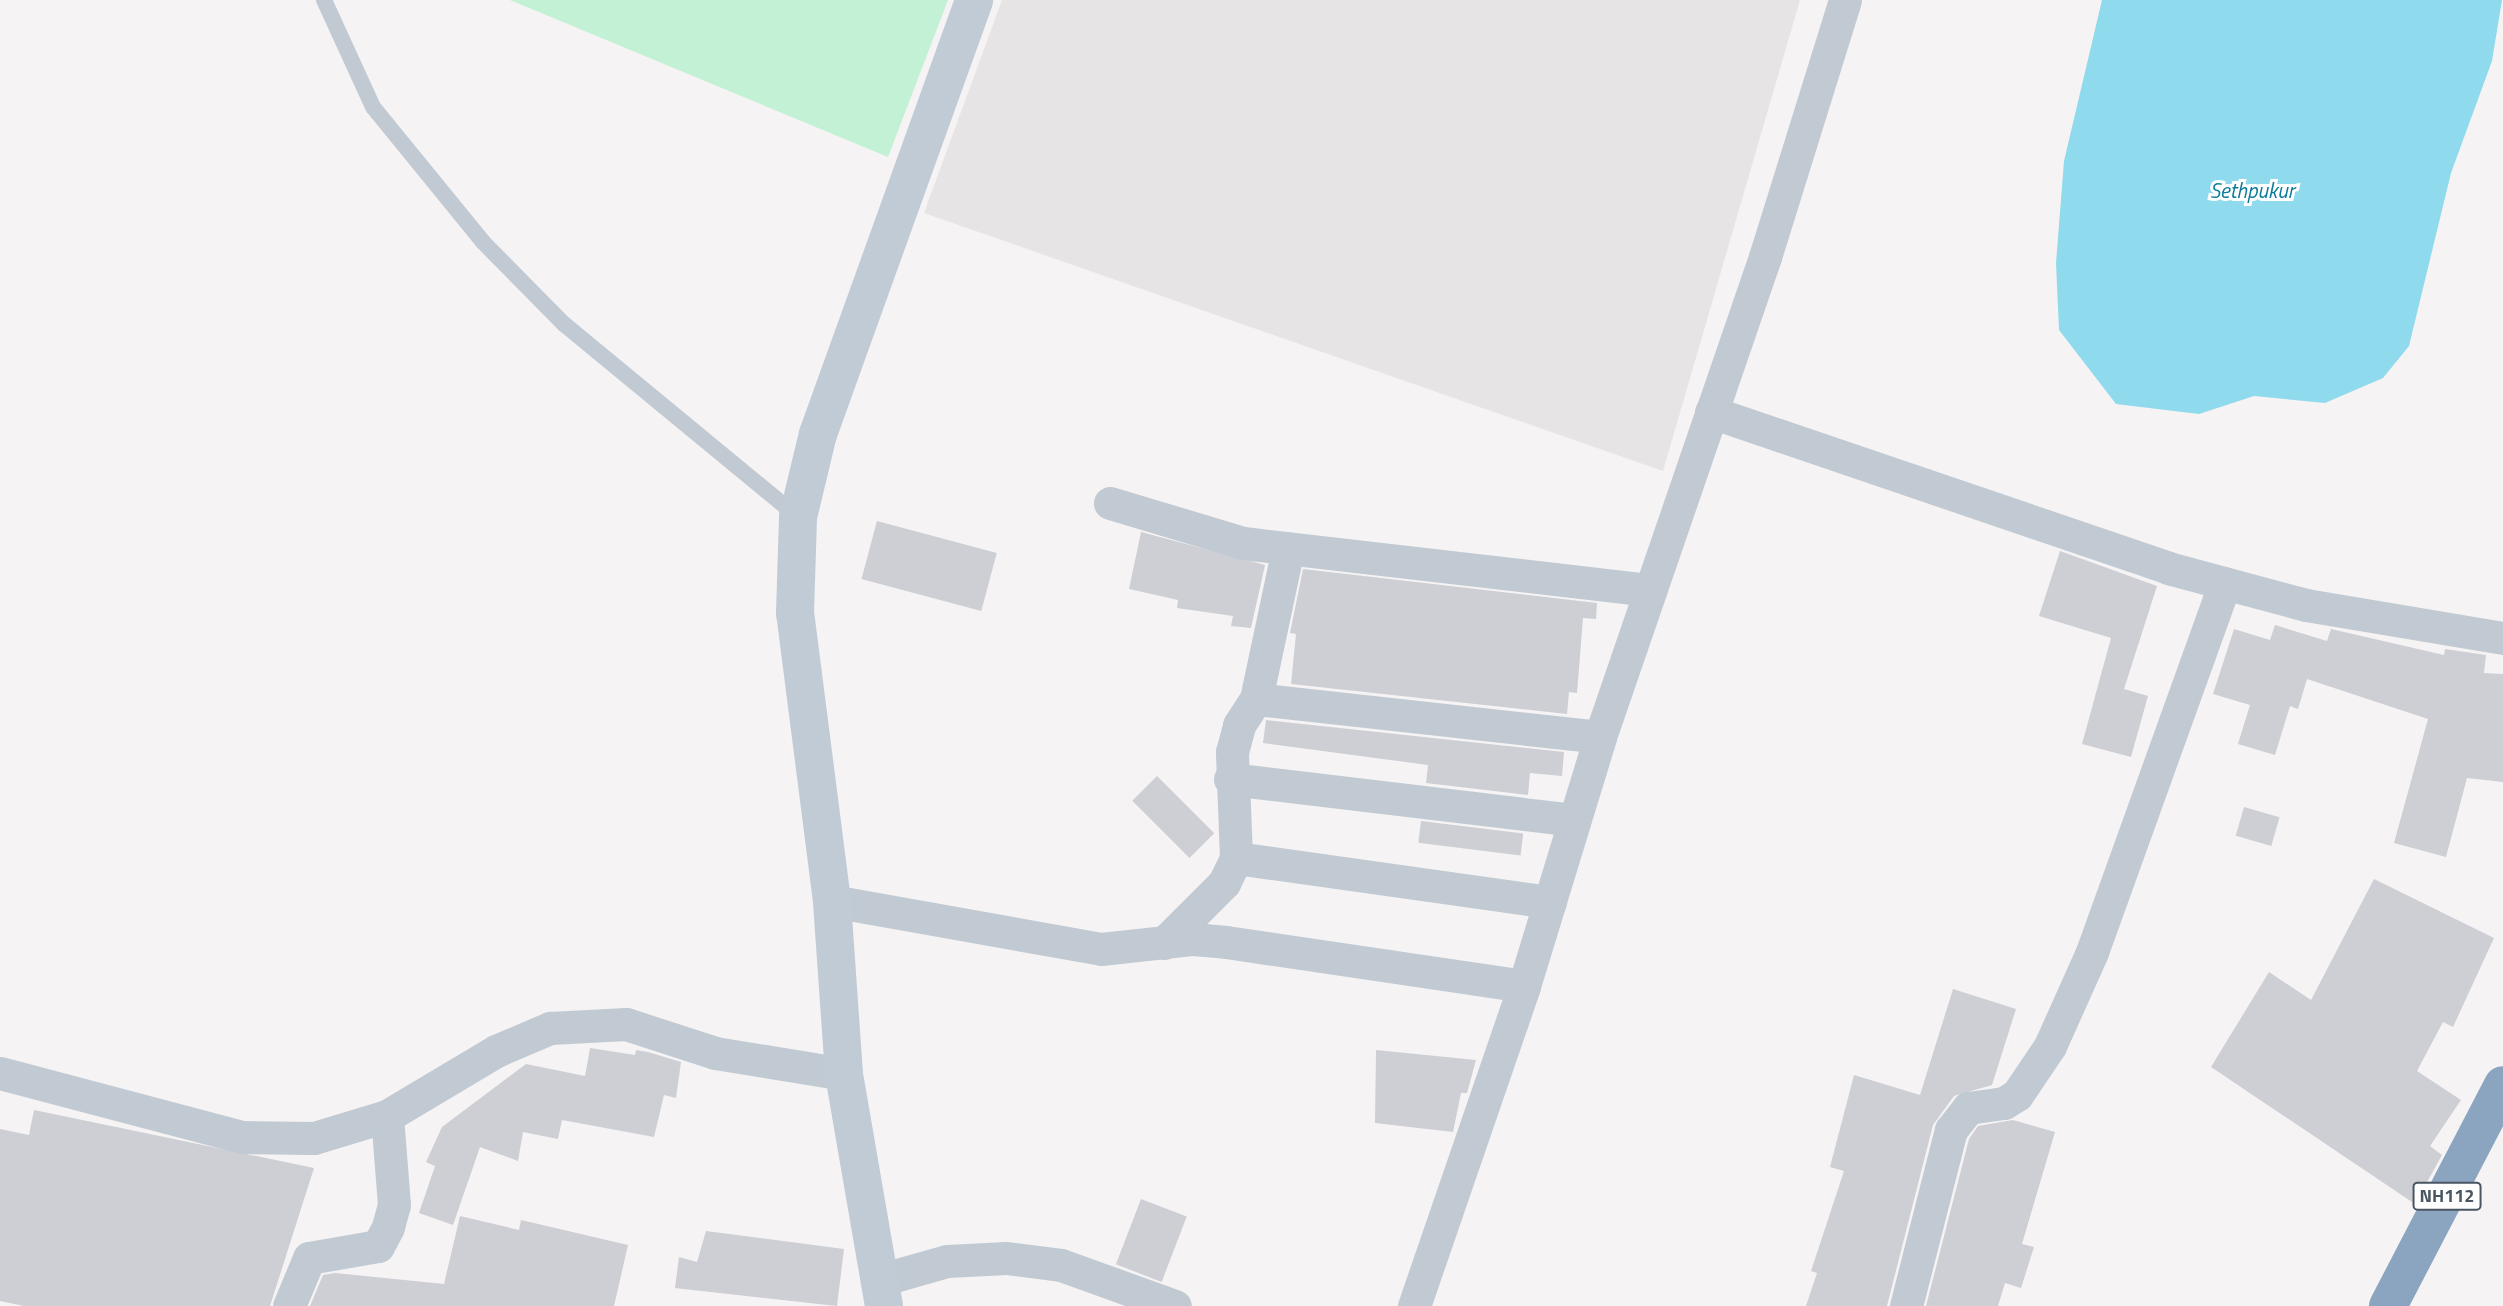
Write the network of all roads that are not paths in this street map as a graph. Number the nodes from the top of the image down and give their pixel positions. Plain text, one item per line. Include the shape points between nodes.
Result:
1 (324, 0) edge
2 (974, 0) edge
3 (1845, 0) edge
4 (1711, 412) junction
5 (1110, 503) dead end
6 (798, 517) junction
7 (1288, 548) junction
8 (2225, 583) junction
9 (1650, 590) junction
10 (2503, 638) edge
11 (1256, 699) junction
12 (1600, 737) junction
13 (1230, 779) junction
14 (1574, 820) junction
15 (1236, 858) junction
16 (832, 901) junction
17 (1550, 902) junction
18 (1164, 943) junction
19 (1524, 986) junction
20 (0, 1073) edge
21 (844, 1074) junction
22 (2503, 1085) edge
23 (387, 1116) junction
24 (882, 1293) edge
25 (289, 1306) edge
26 (1175, 1306) edge
27 (1414, 1306) edge
28 (1906, 1306) edge
29 (2388, 1306) edge

1 - 6 lane via 373,107 482,242 564,324
2 - 6 street via 818,434
3 - 4 street
4 - 8 street
4 - 9 street
5 - 7 street via 1212,536
6 - 16 street via 795,614
7 - 9 street
7 - 11 street
8 - 10 street via 2395,623
8 - 28 street via 2092,952 2050,1046 2017,1095 2004,1103 1968,1108 1951,1130
9 - 12 street
11 - 12 street
11 - 13 street via 1239,725
12 - 14 street
13 - 14 street
13 - 15 street
14 - 17 street
15 - 17 street
15 - 18 street via 1224,883
16 - 18 street via 1101,949
16 - 21 street
17 - 19 street
18 - 19 street via 1226,942
19 - 27 street
20 - 23 street via 242,1137 314,1138
21 - 23 street via 715,1053 626,1024 550,1028 496,1051
21 - 24 street
22 - 29 highway, NH112
23 - 25 street via 394,1205 388,1227 377,1246 309,1258
24 - 26 street via 947,1261 1006,1258 1061,1265

